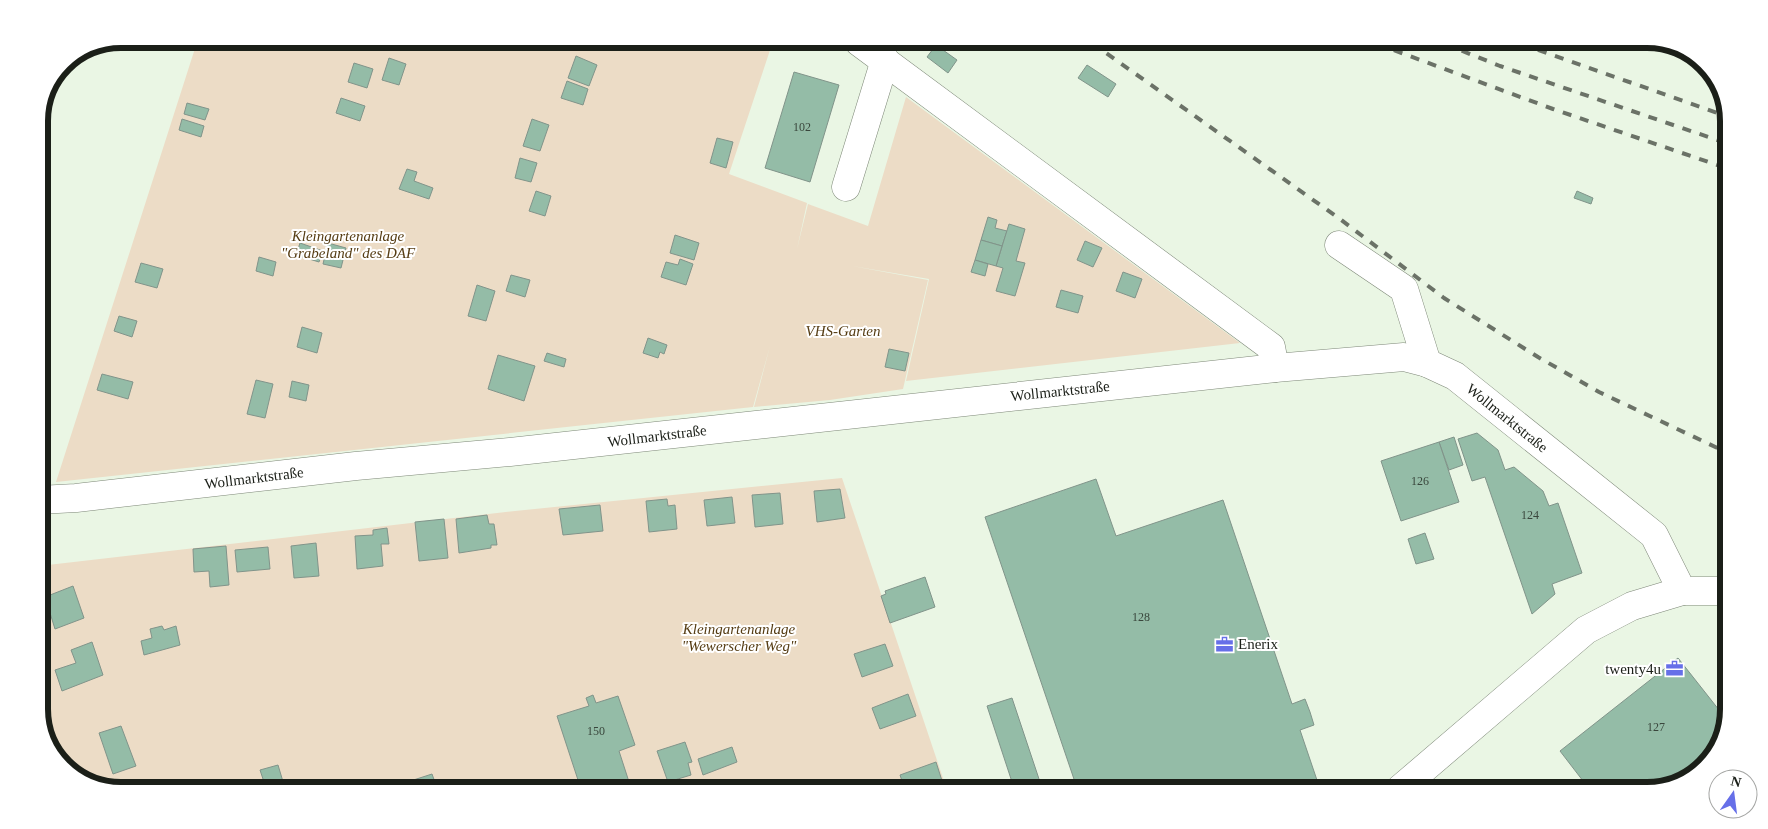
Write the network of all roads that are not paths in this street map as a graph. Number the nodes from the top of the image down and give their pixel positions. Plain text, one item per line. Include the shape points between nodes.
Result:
1 (868, 48) edge
2 (885, 60) junction
3 (846, 187) dead end
4 (1339, 245) dead end
5 (1427, 363) junction
6 (1275, 368) junction
7 (48, 500) edge
8 (1682, 591) junction
9 (1720, 591) edge
10 (1408, 782) edge

1 - 2 street
2 - 3 street
2 - 6 street via 1271,347
4 - 5 street via 1404,289
5 - 6 street, Wollmarktstraße via 1404,357
5 - 8 street, Wollmarktstraße via 1455,376 1654,535
6 - 7 street, Wollmarktstraße
8 - 9 street
8 - 10 street via 1632,606 1586,630

